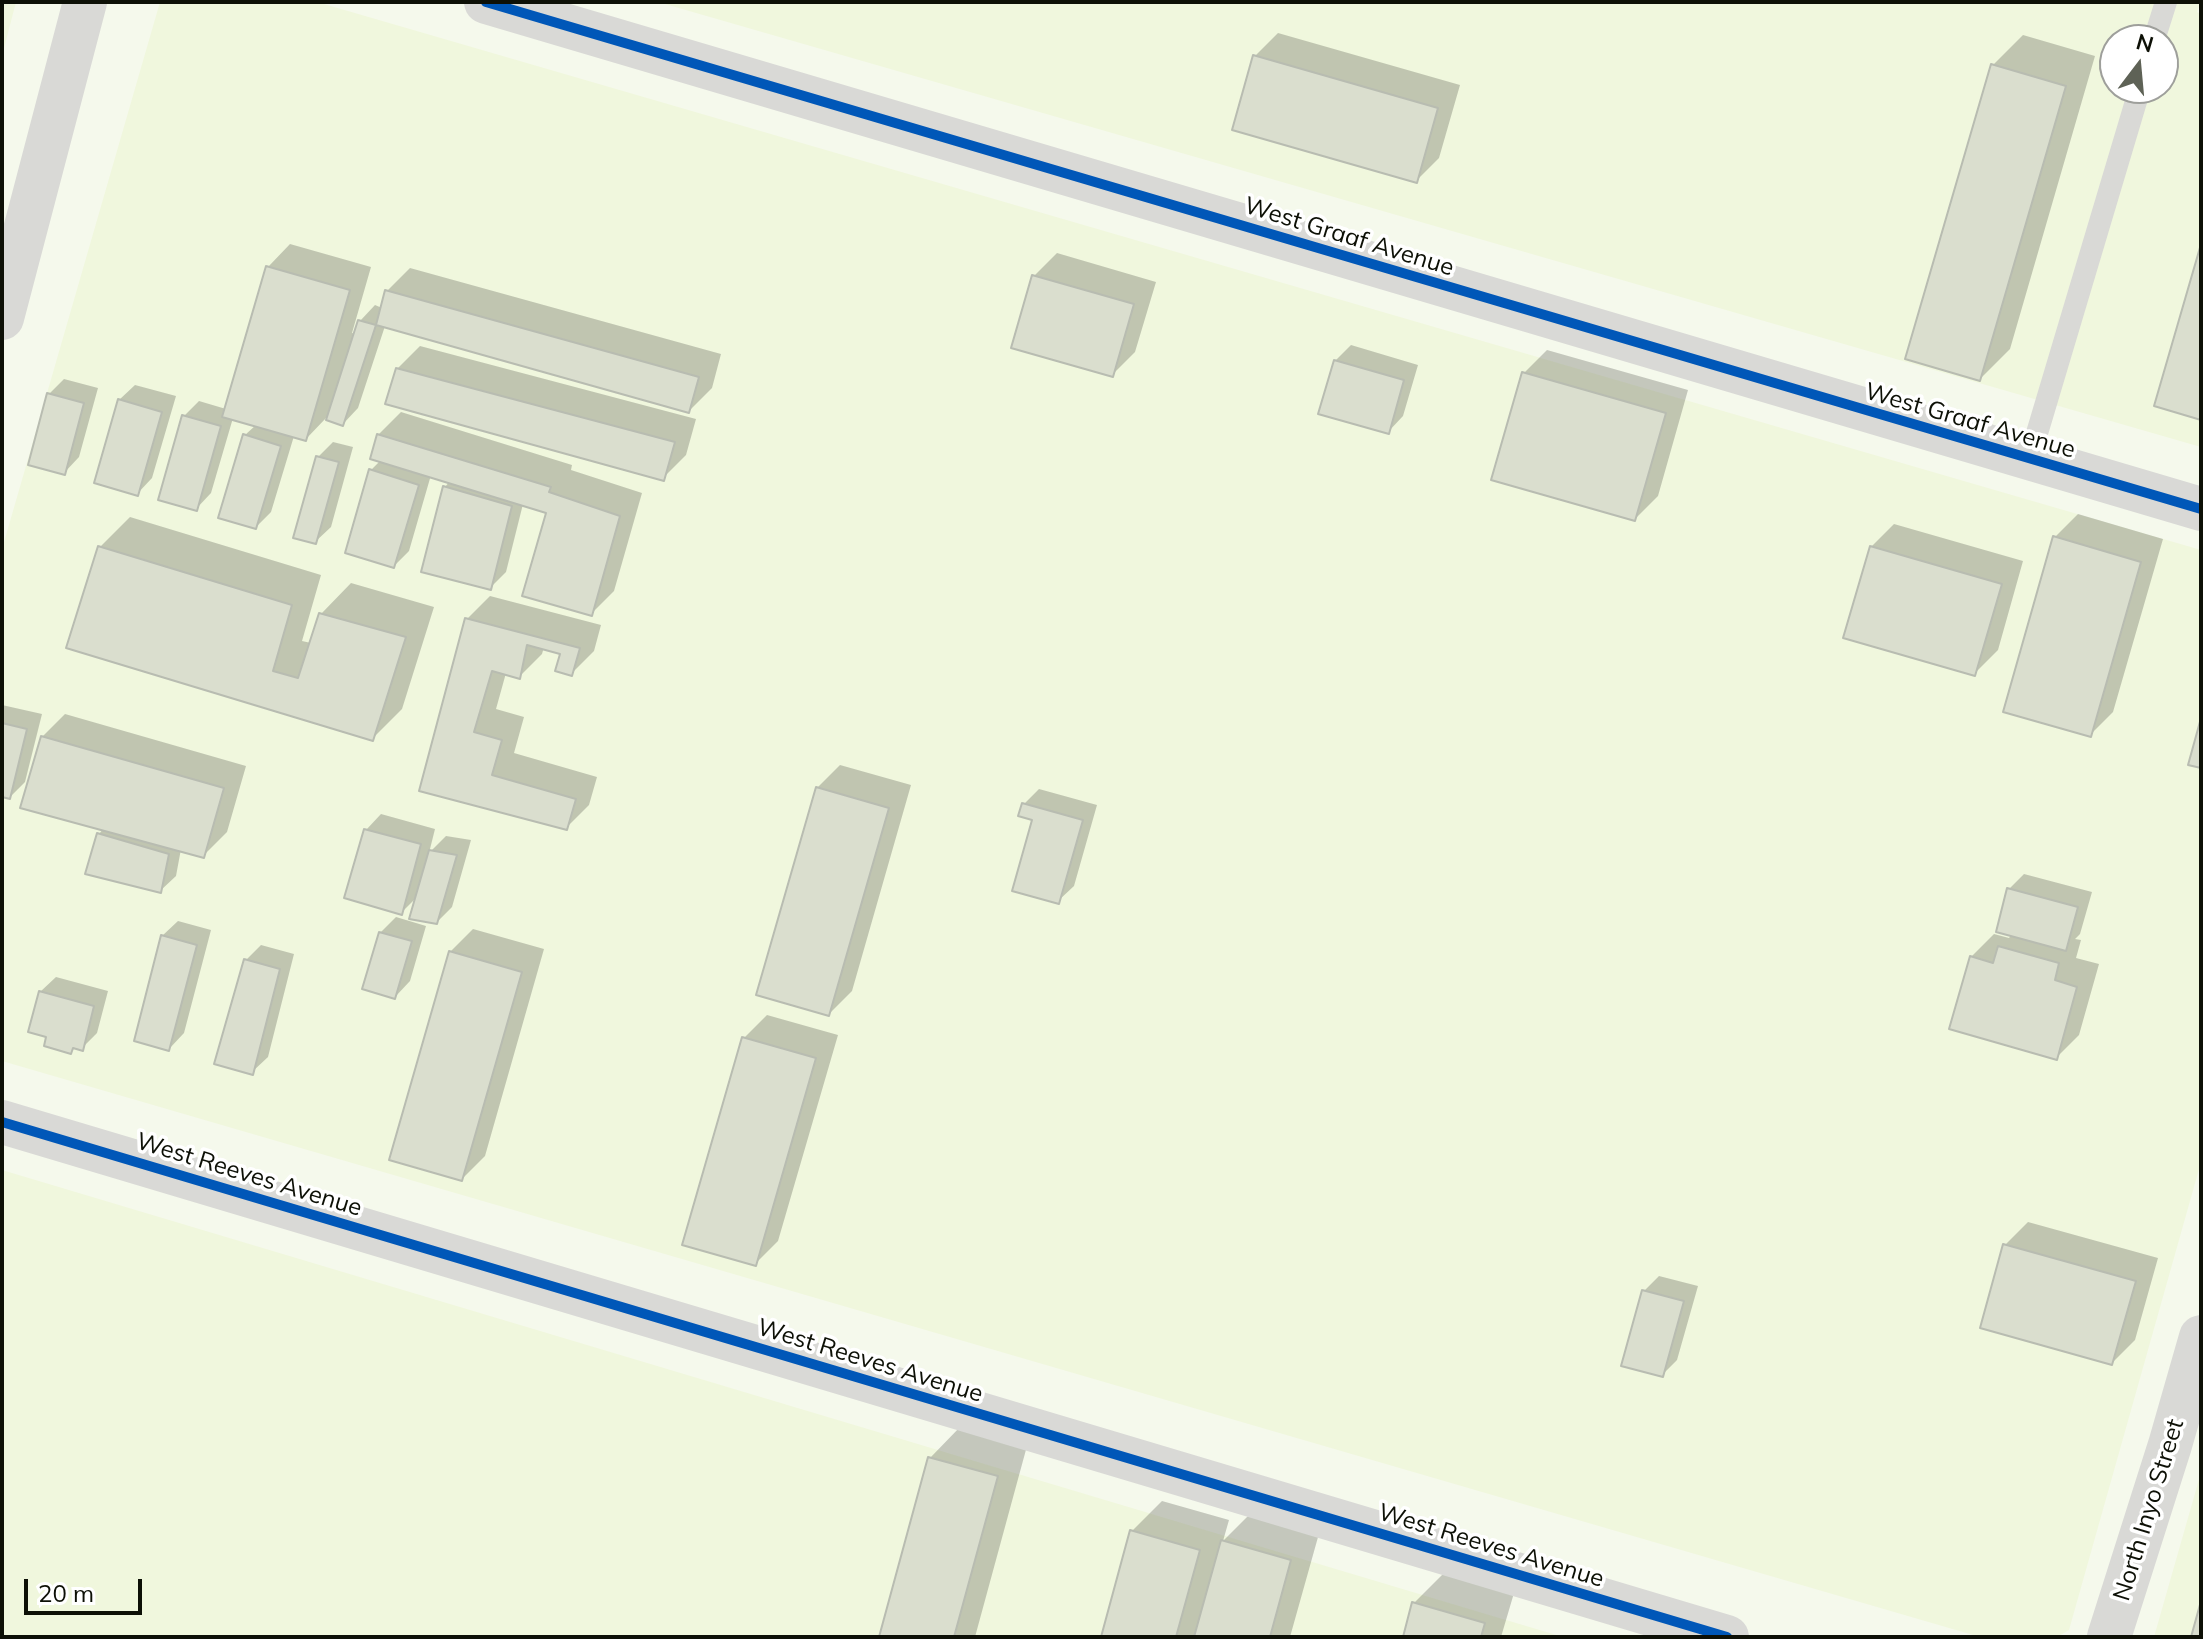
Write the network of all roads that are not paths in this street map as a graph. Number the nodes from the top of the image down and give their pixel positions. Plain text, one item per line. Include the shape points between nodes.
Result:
1 (85, 2) edge
2 (486, 2) edge
3 (2166, 2) edge
4 (2159, 24) edge
5 (2135, 104) edge
6 (2, 318) edge
7 (2029, 460) junction
8 (2201, 509) edge
9 (2, 1122) edge
10 (2201, 1337) edge
11 (2186, 1450) edge
12 (1727, 1637) edge
13 (2109, 1637) edge

1 - 6 street
2 - 7 street, West Graaf Avenue
3 - 4 lane
5 - 7 lane
7 - 8 street, West Graaf Avenue
9 - 12 street, West Reeves Avenue
10 - 11 street, North Inyo Street
11 - 13 street, North Inyo Street

